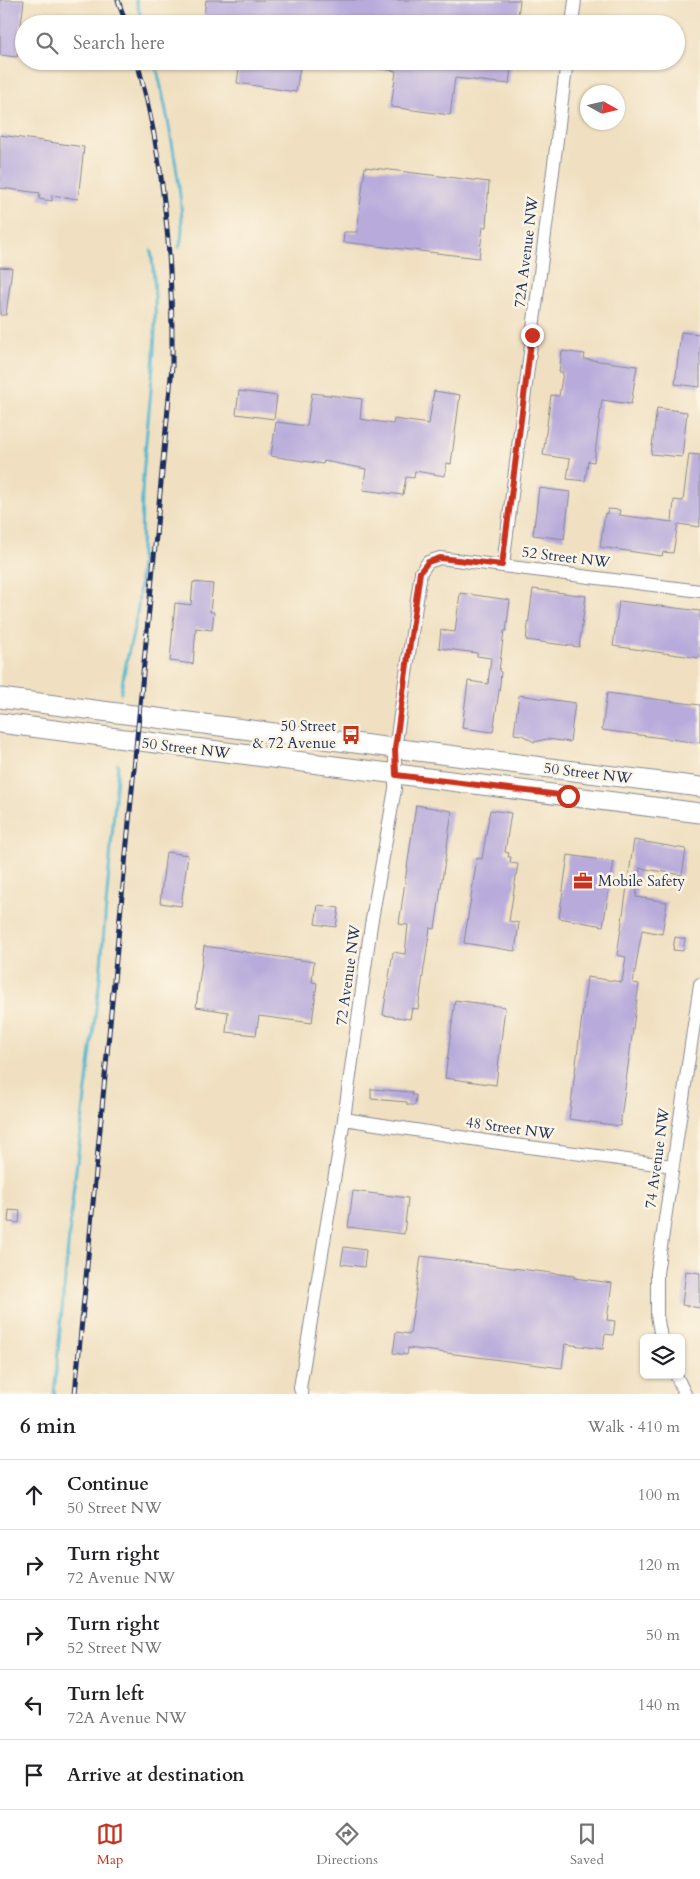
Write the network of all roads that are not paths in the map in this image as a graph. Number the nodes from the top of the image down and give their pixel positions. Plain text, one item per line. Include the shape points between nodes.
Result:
1 (575, 0) edge
2 (573, 15) edge
3 (566, 70) edge
4 (428, 562) joint
5 (502, 565) junction
6 (700, 591) edge
7 (0, 698) edge
8 (0, 723) edge
9 (395, 749) junction
10 (396, 775) junction
11 (700, 786) edge
12 (700, 813) edge
13 (700, 984) edge
14 (344, 1119) junction
15 (672, 1166) junction
16 (661, 1334) edge
17 (678, 1379) edge
18 (302, 1394) edge
19 (685, 1394) edge

1 - 2 street
3 - 5 street, 72A Avenue NW
4 - 5 street, 52 Street NW via 440,558
4 - 9 street, 72 Avenue NW via 420,572
5 - 6 street, 52 Street NW
7 - 9 main road, 50 Street NW
8 - 10 main road, 50 Street NW
9 - 10 street, 72 Avenue NW
9 - 11 main road, 50 Street NW
10 - 12 main road, 50 Street NW
10 - 14 street, 72 Avenue NW
13 - 15 street, 74 Avenue NW
14 - 15 street, 48 Street NW
14 - 18 street, 72 Avenue NW via 300,1388
15 - 16 street, 74 Avenue NW via 656,1295
17 - 19 street

